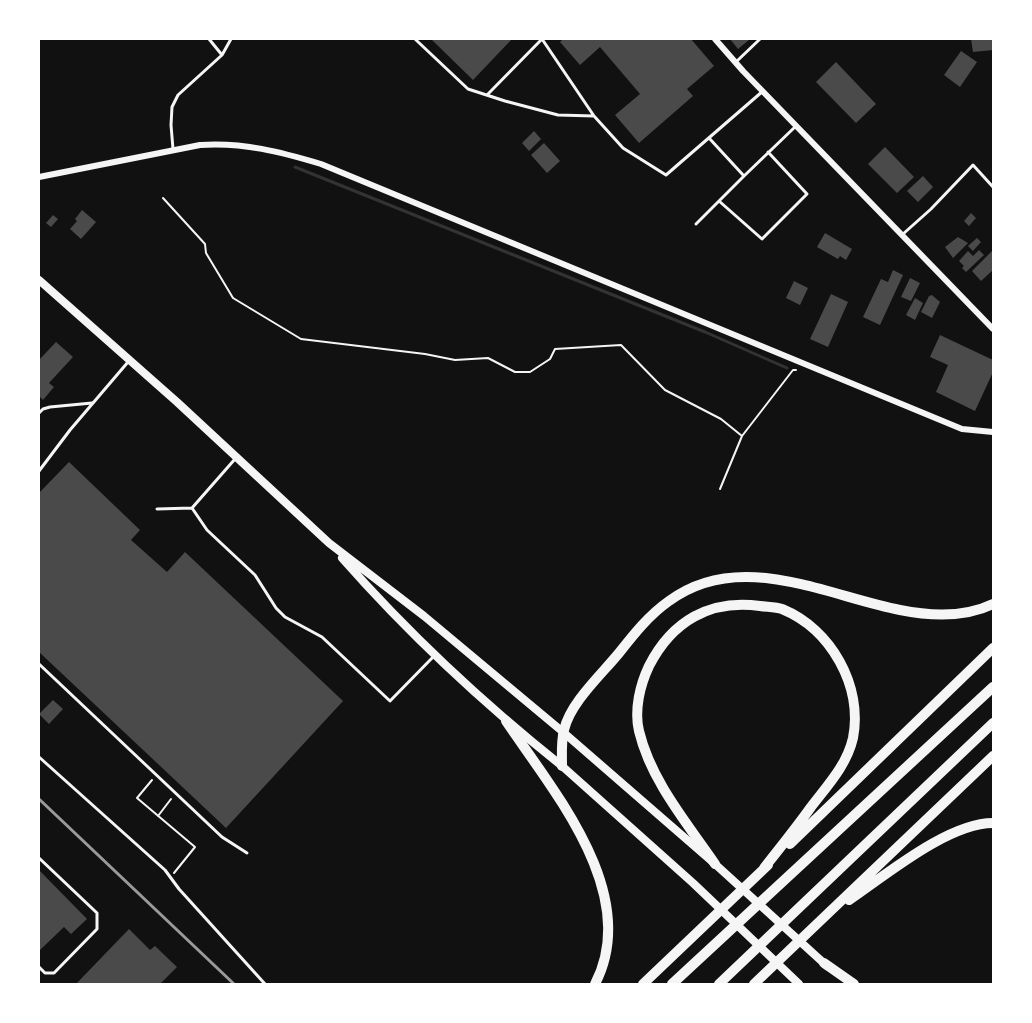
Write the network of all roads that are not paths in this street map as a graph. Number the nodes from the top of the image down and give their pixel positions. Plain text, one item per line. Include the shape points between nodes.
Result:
1 (209, 39) edge
2 (231, 39) edge
3 (415, 39) edge
4 (715, 39) edge
5 (760, 39) edge
6 (222, 55) junction
7 (735, 62) junction
8 (762, 91) junction
9 (487, 95) junction
10 (594, 116) junction
11 (796, 125) junction
12 (709, 138) junction
13 (173, 150) junction
14 (768, 152) junction
15 (744, 176) junction
16 (39, 177) edge
17 (993, 187) edge
18 (718, 201) junction
19 (696, 224) dead end
20 (902, 235) junction
21 (39, 280) edge
22 (993, 329) edge
23 (130, 360) junction
24 (93, 403) junction
25 (39, 413) edge
26 (993, 432) edge
27 (237, 458) junction
28 (39, 471) edge
29 (192, 508) junction
30 (158, 509) dead end
31 (329, 543) junction
32 (993, 604) edge
33 (993, 648) edge
34 (436, 655) junction
35 (39, 664) edge
36 (993, 687) edge
37 (506, 721) junction
38 (993, 723) edge
39 (563, 732) junction
40 (993, 756) edge
41 (39, 757) edge
42 (562, 766) junction
43 (993, 824) edge
44 (247, 853) dead end
45 (39, 858) edge
46 (715, 864) junction
47 (764, 868) junction
48 (824, 917) junction
49 (824, 963) junction
50 (39, 967) edge
51 (265, 984) edge
52 (595, 984) edge
53 (643, 984) edge
54 (672, 984) edge
55 (719, 984) edge
56 (754, 984) edge
57 (799, 984) edge
58 (844, 984) edge
59 (854, 984) edge

1 - 6 lane
2 - 6 lane
3 - 9 lane via 468,89
4 - 7 street
5 - 7 lane
6 - 13 lane via 178,95 172,107
7 - 8 street
8 - 11 street
8 - 12 lane
9 - 10 lane via 558,115
9 - 10 lane via 542,39
10 - 12 lane via 623,148 666,175
11 - 14 lane
11 - 20 street
12 - 15 lane
13 - 16 street
13 - 26 street via 222,144 254,146 321,164 962,429
14 - 15 lane
14 - 18 lane via 807,194 762,239
15 - 18 lane
17 - 20 lane via 973,165
18 - 19 lane
20 - 22 street
21 - 23 street
23 - 24 lane
23 - 27 street
24 - 25 lane via 50,407
24 - 28 lane
27 - 29 lane
27 - 31 street
29 - 30 lane
29 - 34 lane via 207,530 255,574 285,617 322,637 390,701
31 - 34 street
31 - 39 street
32 - 39 highway via 956,614 921,615 775,578 738,575 698,584 669,601 642,625 569,713
33 - 47 highway
34 - 37 street
35 - 44 lane via 222,837
36 - 54 highway
37 - 42 street
37 - 52 highway via 554,789 599,872 607,910 607,934
38 - 55 highway
39 - 42 highway
39 - 46 main road
40 - 48 highway
41 - 51 lane via 165,870
42 - 57 main road
43 - 48 highway via 952,833
45 - 50 lane via 97,913 97,929 54,973 45,973
46 - 47 highway via 656,776 638,728 638,708 644,676 668,636 702,612 742,603 781,609 825,639 846,671 855,708 852,739 840,769
46 - 49 main road
47 - 53 highway
48 - 56 highway
49 - 58 main road
49 - 59 highway

